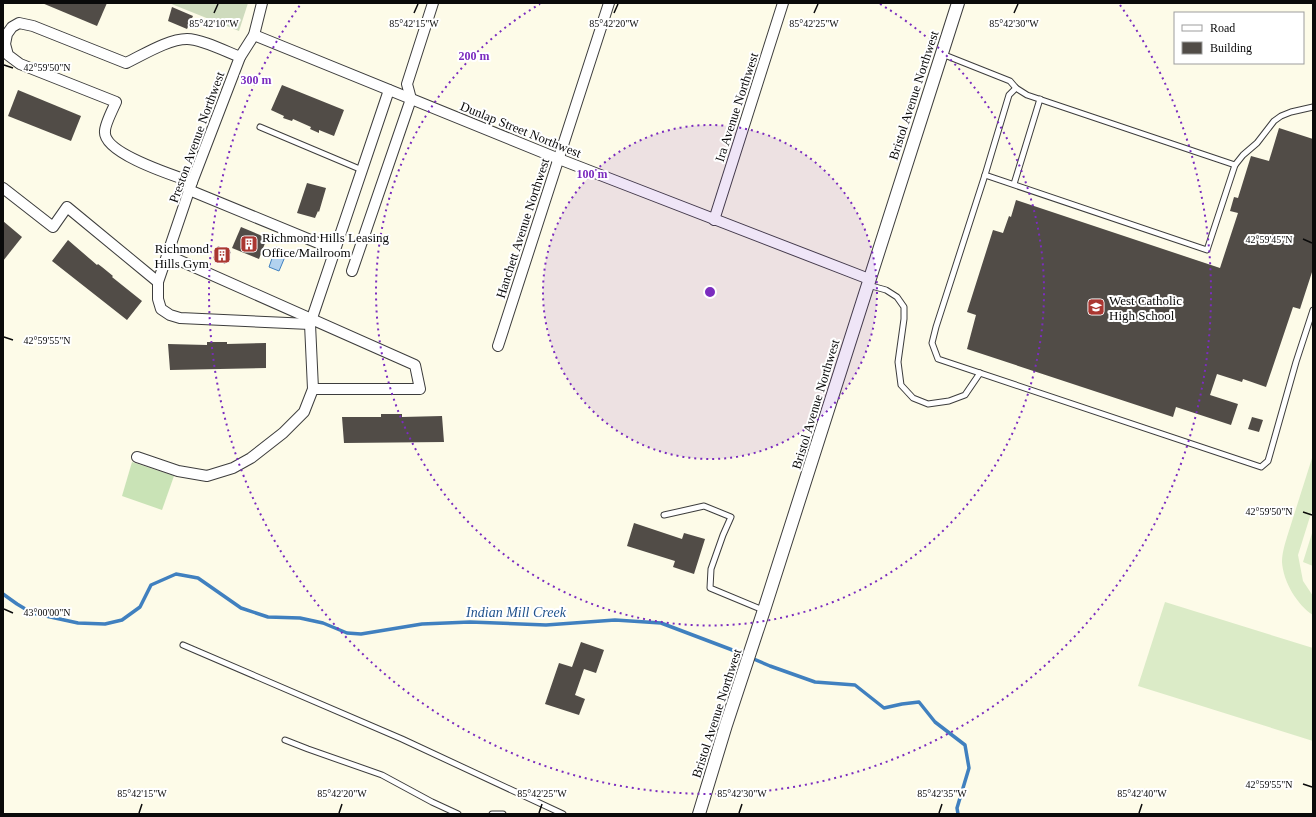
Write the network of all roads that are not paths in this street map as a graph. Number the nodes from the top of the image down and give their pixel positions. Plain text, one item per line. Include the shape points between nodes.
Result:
1 (262, 3) edge
2 (433, 3) edge
3 (609, 3) edge
4 (783, 3) edge
5 (958, 3) edge
6 (254, 35) junction
7 (941, 54) junction
8 (240, 57) junction
9 (1016, 88) junction
10 (389, 90) junction
11 (1040, 99) junction
12 (411, 100) junction
13 (1313, 107) edge
14 (260, 128) dead end
15 (559, 158) junction
16 (1235, 165) junction
17 (362, 170) junction
18 (985, 174) junction
19 (1014, 184) junction
20 (191, 186) junction
21 (3, 188) edge
22 (714, 220) junction
23 (335, 250) junction
24 (168, 255) junction
25 (352, 271) dead end
26 (158, 282) junction
27 (868, 282) junction
28 (1313, 310) edge
29 (311, 321) junction
30 (498, 346) dead end
31 (980, 373) junction
32 (313, 389) junction
33 (137, 458) dead end
34 (664, 515) dead end
35 (764, 610) junction
36 (183, 645) dead end
37 (285, 740) dead end
38 (458, 814) edge
39 (492, 814) edge
40 (503, 814) edge
41 (563, 814) edge
42 (699, 814) edge

1 - 6 street, Preston Avenue Northwest
2 - 12 street via 407,84
3 - 15 street, Hanchett Avenue Northwest
4 - 22 street, Ira Avenue Northwest
5 - 7 street, Bristol Avenue Northwest
6 - 8 street, Preston Avenue Northwest
6 - 10 street, Dunlap Street Northwest
7 - 9 lane via 1010,81
7 - 27 street, Bristol Avenue Northwest
8 - 20 street, Preston Avenue Northwest
8 - 20 street via 196,40 186,39 165,44 126,63 33,26 19,23 7,34 5,44 8,55 20,64 116,102 104,131 106,139 114,148
9 - 11 lane
9 - 18 lane via 1009,95
10 - 12 street, Dunlap Street Northwest
10 - 17 street
11 - 16 lane
11 - 19 lane
12 - 15 street, Dunlap Street Northwest
12 - 25 street
13 - 16 lane via 1286,114 1274,121
14 - 17 lane
15 - 22 street, Dunlap Street Northwest
15 - 30 street, Hanchett Avenue Northwest
16 - 19 lane via 1207,250
17 - 23 street
18 - 19 lane
18 - 31 lane via 932,343 938,359
20 - 23 street
20 - 24 street, Preston Avenue Northwest
21 - 26 street via 53,227 67,207
22 - 27 street, Dunlap Street Northwest
23 - 29 street
24 - 26 street, Preston Avenue Northwest
24 - 29 street
26 - 29 street via 161,309 180,318
27 - 31 lane via 897,297 904,308 898,362 901,385 913,398 928,404 949,401 965,395
27 - 35 street, Bristol Avenue Northwest
28 - 31 lane via 1268,461 1262,467
29 - 32 street
29 - 32 street via 415,365 420,389
32 - 33 street via 304,412 283,433 251,458 232,468 207,476 178,471
34 - 35 lane via 704,506 732,517 711,569 710,588
35 - 42 street, Bristol Avenue Northwest
36 - 41 lane via 402,739
37 - 38 lane via 382,775
39 - 40 lane

